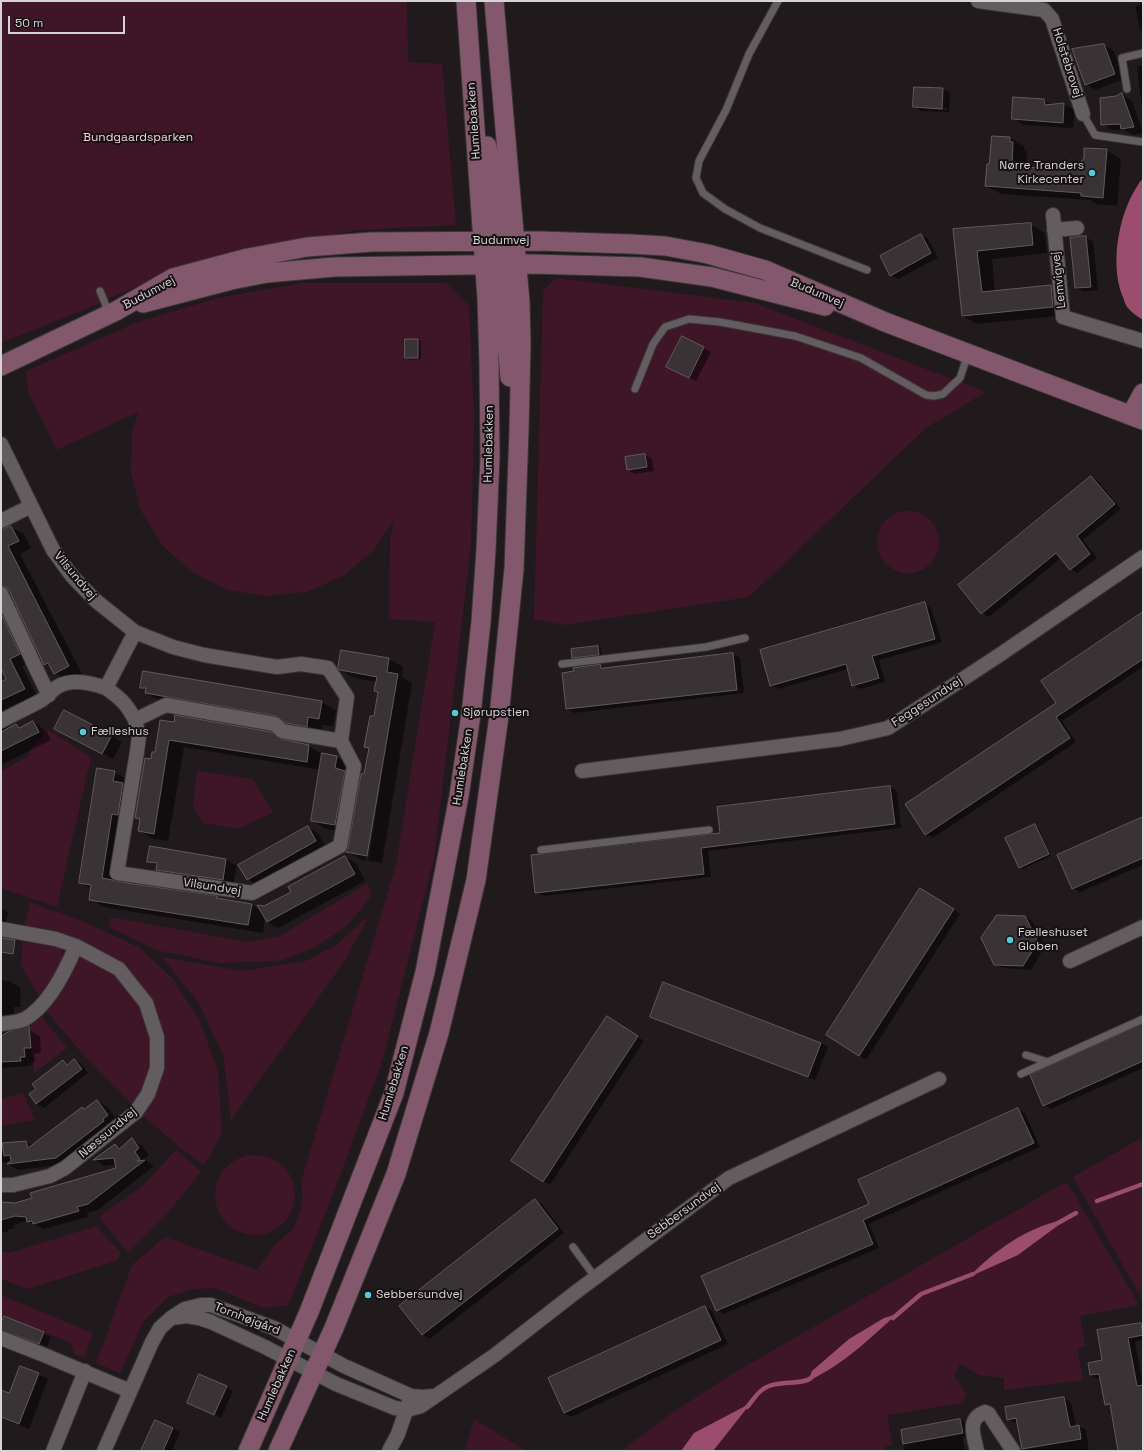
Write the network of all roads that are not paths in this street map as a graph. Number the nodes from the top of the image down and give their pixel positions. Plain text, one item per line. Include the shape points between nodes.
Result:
1 (466, 1) edge
2 (494, 1) edge
3 (778, 1) edge
4 (978, 1) edge
5 (469, 36) junction
6 (1143, 53) edge
7 (1127, 89) dead end
8 (1083, 114) joint
9 (1143, 142) edge
10 (1053, 215) dead end
11 (1077, 228) dead end
12 (1054, 230) junction
13 (483, 241) junction
14 (509, 241) junction
15 (501, 264) junction
16 (867, 270) dead end
17 (100, 291) dead end
18 (113, 312) junction
19 (885, 322) junction
20 (1143, 341) edge
21 (968, 354) junction
22 (1, 366) edge
23 (635, 388) dead end
24 (1143, 393) edge
25 (1137, 418) edge
26 (1, 444) edge
27 (31, 506) junction
28 (1, 520) edge
29 (1143, 557) edge
30 (1, 594) edge
31 (134, 632) junction
32 (746, 638) dead end
33 (562, 664) dead end
34 (106, 688) junction
35 (49, 695) junction
36 (135, 720) junction
37 (1, 721) edge
38 (341, 741) junction
39 (582, 771) dead end
40 (709, 830) dead end
41 (541, 850) dead end
42 (1143, 927) edge
43 (1, 929) edge
44 (76, 946) junction
45 (1070, 961) dead end
46 (1143, 1019) edge
47 (1, 1024) edge
48 (1026, 1055) dead end
49 (1048, 1062) junction
50 (1021, 1074) dead end
51 (939, 1079) dead end
52 (1, 1185) edge
53 (572, 1247) dead end
54 (595, 1277) junction
55 (171, 1318) junction
56 (1, 1338) edge
57 (297, 1340) junction
58 (322, 1354) junction
59 (288, 1359) junction
60 (85, 1371) junction
61 (314, 1372) junction
62 (130, 1391) junction
63 (411, 1396) junction
64 (434, 1396) junction
65 (407, 1410) junction
66 (53, 1451) edge
67 (104, 1451) edge
68 (248, 1451) edge
69 (278, 1451) edge
70 (389, 1451) edge
71 (977, 1451) edge
72 (1013, 1451) edge

1 - 5 street, Humlebakken
2 - 14 street, Humlebakken
3 - 16 lane via 749,54 726,110 699,161 696,178 703,193 725,209 760,228
4 - 8 street, Holstebrovej via 1044,10 1052,19
5 - 13 street, Humlebakken
5 - 14 street via 496,210
6 - 7 lane via 1122,58
8 - 9 lane via 1095,135
10 - 12 street, Lemvigvej
11 - 12 street
12 - 20 street, Lemvigvej via 1063,317
13 - 14 street, Budumvej
13 - 15 street, Humlebakken
13 - 18 street, Budumvej via 371,242 307,247 248,258 173,278
14 - 15 street, Humlebakken
14 - 19 street, Budumvej via 665,246 708,254 765,270
15 - 18 street, Budumvej via 334,267 267,273 231,280
15 - 19 street, Budumvej via 640,267 712,277
15 - 57 street, Humlebakken via 490,364 490,457 480,629 459,796 425,972 394,1093
15 - 58 street via 518,471 508,638 476,880 439,1033 396,1174
17 - 18 lane
18 - 22 street, Budumvej
19 - 21 street, Budumvej
21 - 23 lane via 960,378 943,394 926,395 861,358 795,336 689,319 665,327 653,344
21 - 25 street, Budumvej
24 - 25 street
26 - 27 street, Vilsundvej
27 - 28 street
27 - 31 street, Vilsundvej via 53,550 72,576 95,600
29 - 39 street, Feggesundvej via 888,728 833,740
30 - 35 street
31 - 34 street
31 - 38 street, Vilsundvej via 173,647 204,655 277,667 301,664 328,668 347,697
32 - 33 lane via 706,647
34 - 35 street, Vilsundvej via 93,683 68,683 57,687
34 - 36 street, Vilsundvej via 121,698
35 - 37 street, Vilsundvej
36 - 38 street via 166,705 275,724 282,731
36 - 38 street, Vilsundvej via 139,736 117,873 252,893 340,846 354,766
40 - 41 lane
42 - 45 street
43 - 44 street, Næssundvej via 56,939
44 - 47 street via 56,986 39,1007 24,1020
44 - 52 street, Næssundvej via 119,969 146,1003 157,1037 158,1068 148,1094 136,1112 65,1168 50,1176 13,1185
46 - 49 lane
48 - 49 lane
49 - 50 lane
51 - 54 street, Sebbersundvej via 729,1178
53 - 54 lane
54 - 64 street, Sebbersundvej via 495,1355
55 - 57 street, Tornhøjgård via 185,1309 201,1304 211,1305 274,1328
55 - 59 street, Tornhøjgård via 187,1316 211,1322
55 - 62 street, Tornhøjgård via 160,1328 152,1342
56 - 60 street
57 - 58 street, Tornhøjgård
57 - 59 street, Humlebakken
58 - 61 street
58 - 63 street
59 - 61 street, Tornhøjgård
59 - 68 street, Humlebakken
60 - 62 street
60 - 66 street
61 - 65 street via 336,1384 395,1408
61 - 69 street
62 - 67 street, Tornhøjgård
63 - 64 street
63 - 65 street
64 - 65 street, Sebbersundvej via 421,1406
65 - 70 street
71 - 72 street via 972,1427 978,1415 985,1412 989,1414

